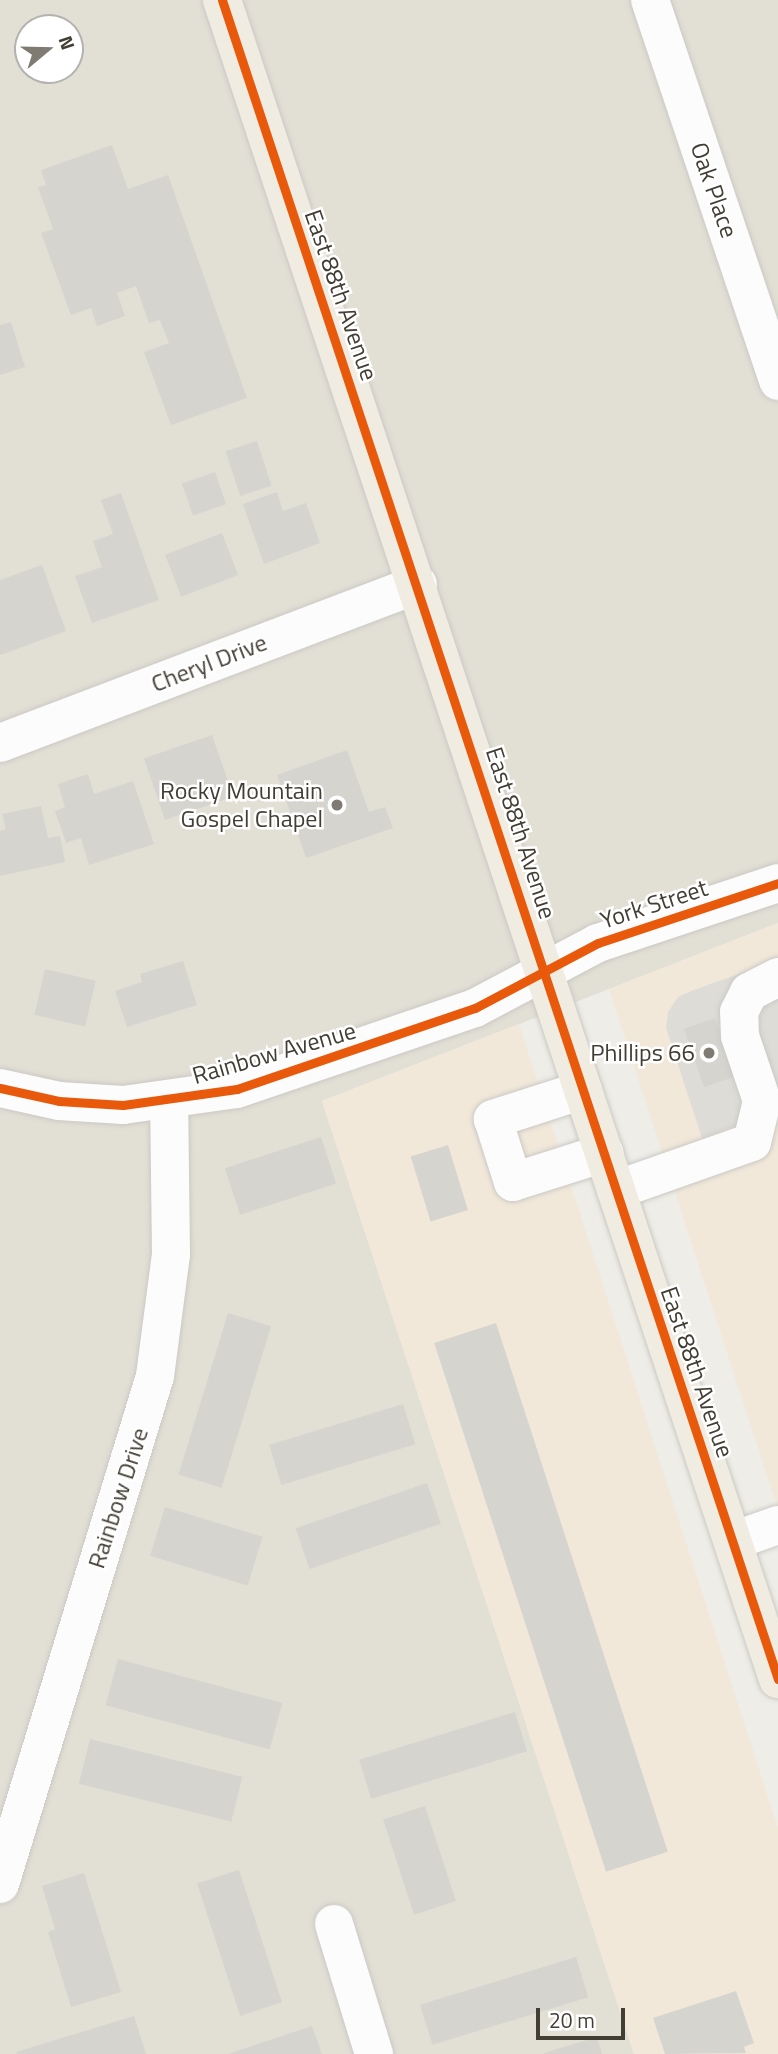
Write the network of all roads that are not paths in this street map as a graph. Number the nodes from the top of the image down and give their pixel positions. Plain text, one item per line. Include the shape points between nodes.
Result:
1 (222, 0) edge
2 (650, 0) edge
3 (778, 381) edge
4 (418, 584) junction
5 (0, 743) edge
6 (778, 883) edge
7 (546, 971) junction
8 (778, 977) edge
9 (0, 1088) edge
10 (583, 1090) junction
11 (169, 1101) junction
12 (604, 1153) junction
13 (616, 1190) junction
14 (778, 1525) edge
15 (733, 1541) junction
16 (778, 1679) edge
17 (0, 1884) edge
18 (334, 1924) dead end
19 (374, 2054) edge

1 - 4 main road, East 88th Avenue
2 - 3 street, Oak Place
4 - 5 street, Cheryl Drive
4 - 7 main road, East 88th Avenue
6 - 7 street, York Street via 598,943
7 - 10 main road, East 88th Avenue
7 - 11 street, Rainbow Avenue via 475,1008 406,1034 237,1089
8 - 13 street via 749,992 738,1012 740,1035 762,1101 752,1142
9 - 11 street, Rainbow Avenue via 59,1101 123,1105
10 - 12 main road, East 88th Avenue
10 - 12 street via 493,1119 513,1182
11 - 17 street, Rainbow Drive via 171,1255 155,1376
12 - 13 main road, East 88th Avenue
13 - 15 main road, East 88th Avenue
14 - 15 street
15 - 16 main road, East 88th Avenue
18 - 19 street

